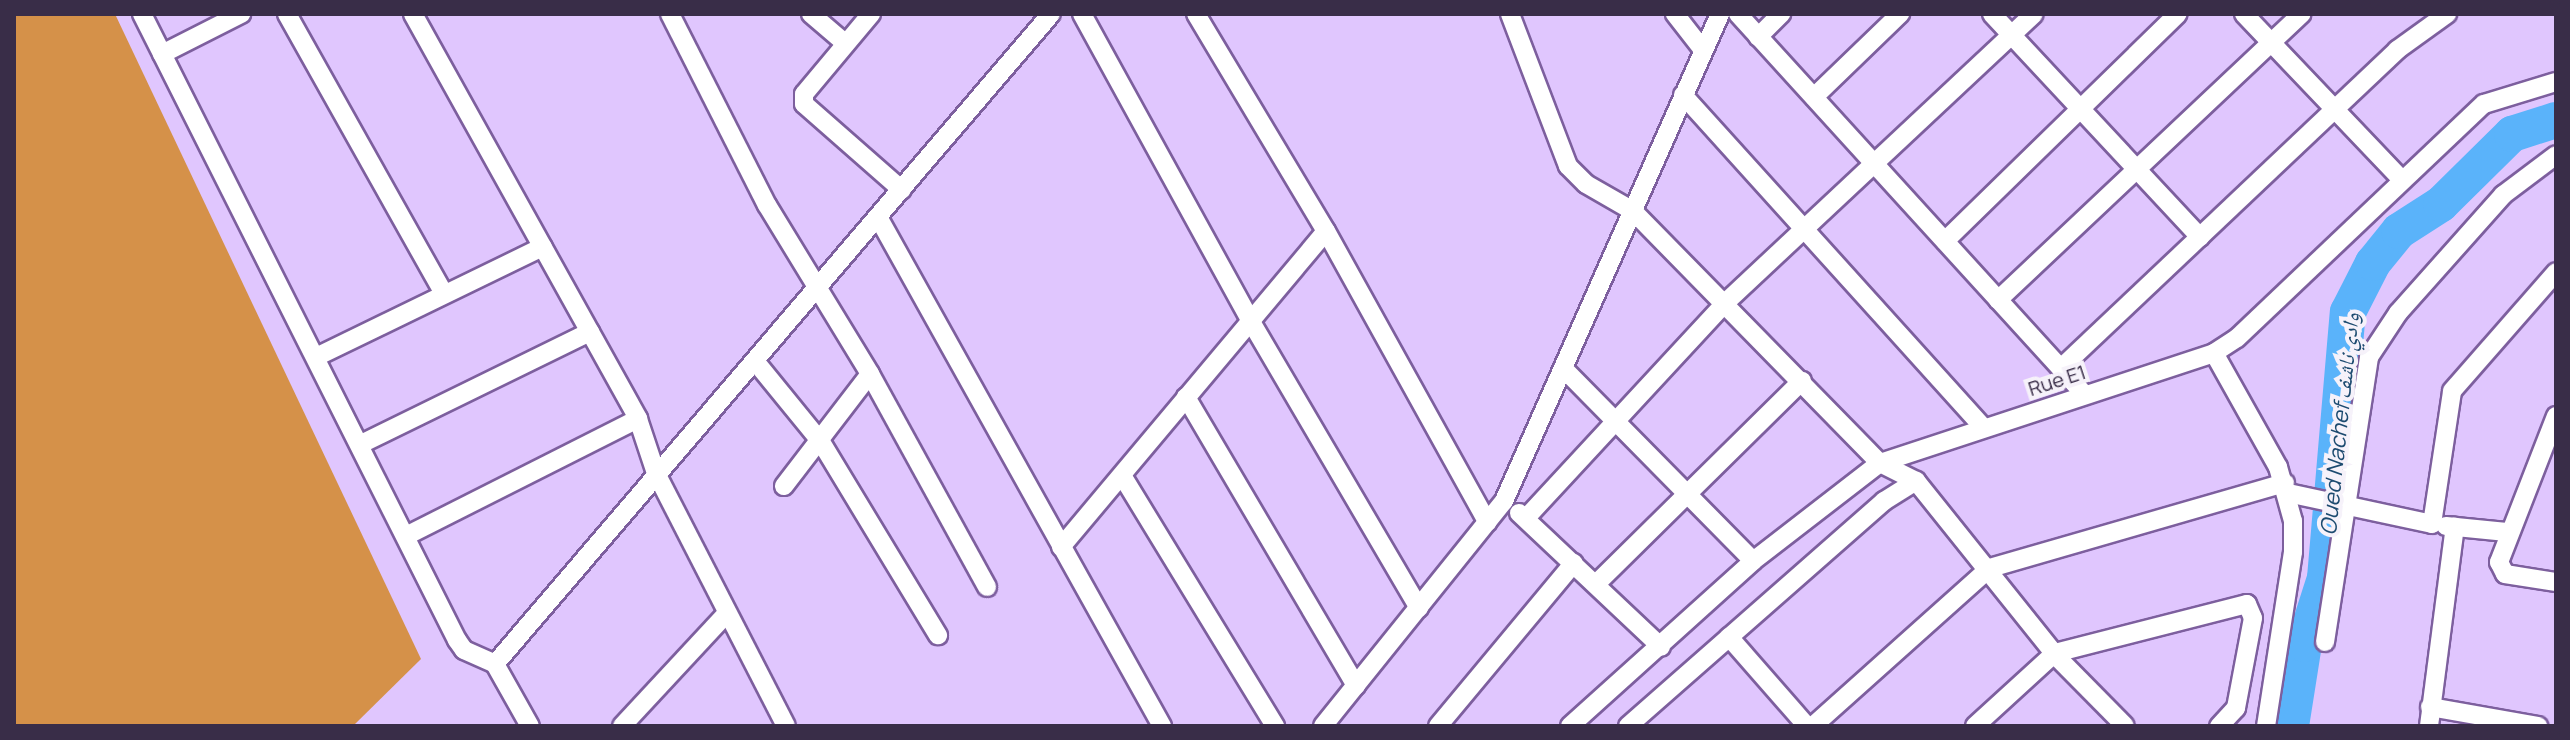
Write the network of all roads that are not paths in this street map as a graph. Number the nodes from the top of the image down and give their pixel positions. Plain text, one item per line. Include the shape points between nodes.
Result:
1 (142, 14) edge
2 (241, 14) edge
3 (287, 14) edge
4 (413, 14) edge
5 (670, 14) edge
6 (811, 14) edge
7 (871, 14) edge
8 (1051, 14) edge
9 (1082, 14) edge
10 (1196, 14) edge
11 (1510, 14) edge
12 (1675, 14) edge
13 (1720, 14) edge
14 (1738, 14) edge
15 (1781, 14) edge
16 (1900, 14) edge
17 (1992, 14) edge
18 (2034, 14) edge
19 (2178, 14) edge
20 (2244, 14) edge
21 (2301, 14) edge
22 (2447, 14) edge
23 (2012, 36) junction
24 (1758, 37) junction
25 (845, 43) junction
26 (2270, 43) junction
27 (1703, 50) junction
28 (162, 54) junction
29 (2556, 82) edge
30 (1683, 95) junction
31 (1814, 97) junction
32 (2081, 106) junction
33 (2334, 111) junction
34 (2556, 155) edge
35 (1877, 166) junction
36 (2138, 169) junction
37 (2401, 179) junction
38 (902, 190) junction
39 (1633, 211) junction
40 (878, 217) junction
41 (1326, 231) junction
42 (1803, 232) junction
43 (2200, 237) junction
44 (1945, 241) junction
45 (543, 247) junction
46 (2556, 272) edge
47 (818, 283) junction
48 (444, 294) junction
49 (1998, 300) junction
50 (1724, 304) junction
51 (1250, 320) junction
52 (590, 332) junction
53 (2214, 353) junction
54 (316, 357) junction
55 (755, 361) junction
56 (1563, 368) junction
57 (2061, 368) junction
58 (870, 374) junction
59 (1802, 381) junction
60 (2084, 394) junction
61 (1186, 397) junction
62 (2556, 416) edge
63 (638, 419) junction
64 (1617, 423) junction
65 (1983, 427) junction
66 (821, 442) junction
67 (361, 444) junction
68 (1880, 463) junction
69 (656, 473) junction
70 (1123, 477) junction
71 (1916, 481) junction
72 (784, 486) dead end
73 (2287, 488) junction
74 (1684, 494) junction
75 (1504, 501) junction
76 (2345, 506) junction
77 (1526, 518) junction
78 (1487, 522) junction
79 (2432, 524) junction
80 (2455, 527) junction
81 (2507, 532) junction
82 (406, 536) junction
83 (1061, 547) junction
84 (1753, 561) junction
85 (1574, 563) junction
86 (1990, 568) junction
87 (2556, 582) edge
88 (1597, 583) junction
89 (987, 587) dead end
90 (1419, 608) junction
91 (726, 614) junction
92 (938, 635) dead end
93 (1729, 637) junction
94 (2325, 642) dead end
95 (1661, 647) junction
96 (2055, 653) junction
97 (495, 664) junction
98 (1356, 686) junction
99 (2430, 716) edge
100 (530, 726) edge
101 (622, 726) edge
102 (786, 726) edge
103 (1162, 726) edge
104 (1275, 726) edge
105 (1323, 726) edge
106 (1438, 726) edge
107 (1570, 726) edge
108 (1628, 726) edge
109 (1810, 726) edge
110 (1975, 726) edge
111 (2125, 726) edge
112 (2219, 726) edge
113 (2266, 726) edge
114 (2538, 726) edge

1 - 28 street
2 - 28 street
3 - 48 street
4 - 45 street
5 - 47 street via 767,205
6 - 25 street
7 - 25 street
8 - 38 street
9 - 51 street
10 - 41 street
11 - 39 street via 1568,166 1586,184
12 - 27 street
13 - 27 street
14 - 24 street
15 - 24 street
16 - 31 street
17 - 23 street
18 - 23 street
19 - 32 street
20 - 26 street
21 - 26 street
22 - 33 street via 2397,50
23 - 32 street
23 - 35 street
24 - 31 street
25 - 38 street via 804,94 806,110
26 - 33 street
26 - 36 street
27 - 30 street
28 - 54 street
29 - 37 street, Rue E1 via 2484,104
30 - 39 street
30 - 42 street
31 - 35 street
32 - 36 street
32 - 44 street
33 - 37 street
33 - 43 street
34 - 76 street via 2503,195 2380,337 2360,389
35 - 42 street
35 - 44 street
36 - 43 street
36 - 49 street
37 - 53 street, Rue E1 via 2237,338
38 - 40 street
39 - 50 street
39 - 56 street
40 - 47 street
40 - 83 street
41 - 51 street
41 - 78 street
42 - 50 street
42 - 65 street
43 - 57 street
44 - 49 street
45 - 48 street
45 - 52 street
46 - 79 street via 2452,391
47 - 55 street
47 - 58 street
48 - 54 street
49 - 57 street
50 - 59 street
50 - 64 street
51 - 61 street
51 - 90 street
52 - 63 street
52 - 67 street
53 - 60 street, Rue E1
53 - 73 street
54 - 67 street
55 - 66 street
55 - 69 street
56 - 64 street
56 - 75 street
57 - 60 street
58 - 66 street
58 - 89 street
59 - 68 street
59 - 74 street
60 - 65 street, Rue E1
61 - 70 street
61 - 98 street
62 - 81 street
63 - 69 street
63 - 82 street
64 - 74 street
64 - 77 street
65 - 68 street, Rue E1
66 - 72 street
66 - 92 street
67 - 82 street
68 - 71 street
68 - 84 street, Rue E1
69 - 91 street
69 - 97 street
70 - 83 street
70 - 104 street
71 - 86 street
71 - 93 street via 1884,501
73 - 76 street
73 - 86 street
73 - 113 street via 2293,552
74 - 84 street
74 - 88 street
75 - 77 street
75 - 78 street
76 - 79 street
76 - 94 street
77 - 85 street
78 - 90 street
79 - 80 street
80 - 81 street
80 - 99 street
81 - 87 street via 2501,570
82 - 97 street via 464,650
83 - 103 street
84 - 95 street, Rue E1
85 - 88 street
85 - 106 street
86 - 96 street
86 - 109 street
88 - 95 street
90 - 98 street
91 - 101 street
91 - 102 street
93 - 108 street
93 - 109 street
95 - 107 street, Rue E1
96 - 110 street
96 - 111 street
96 - 112 street via 2247,604 2253,618 2236,708
97 - 100 street
98 - 105 street
99 - 114 street

